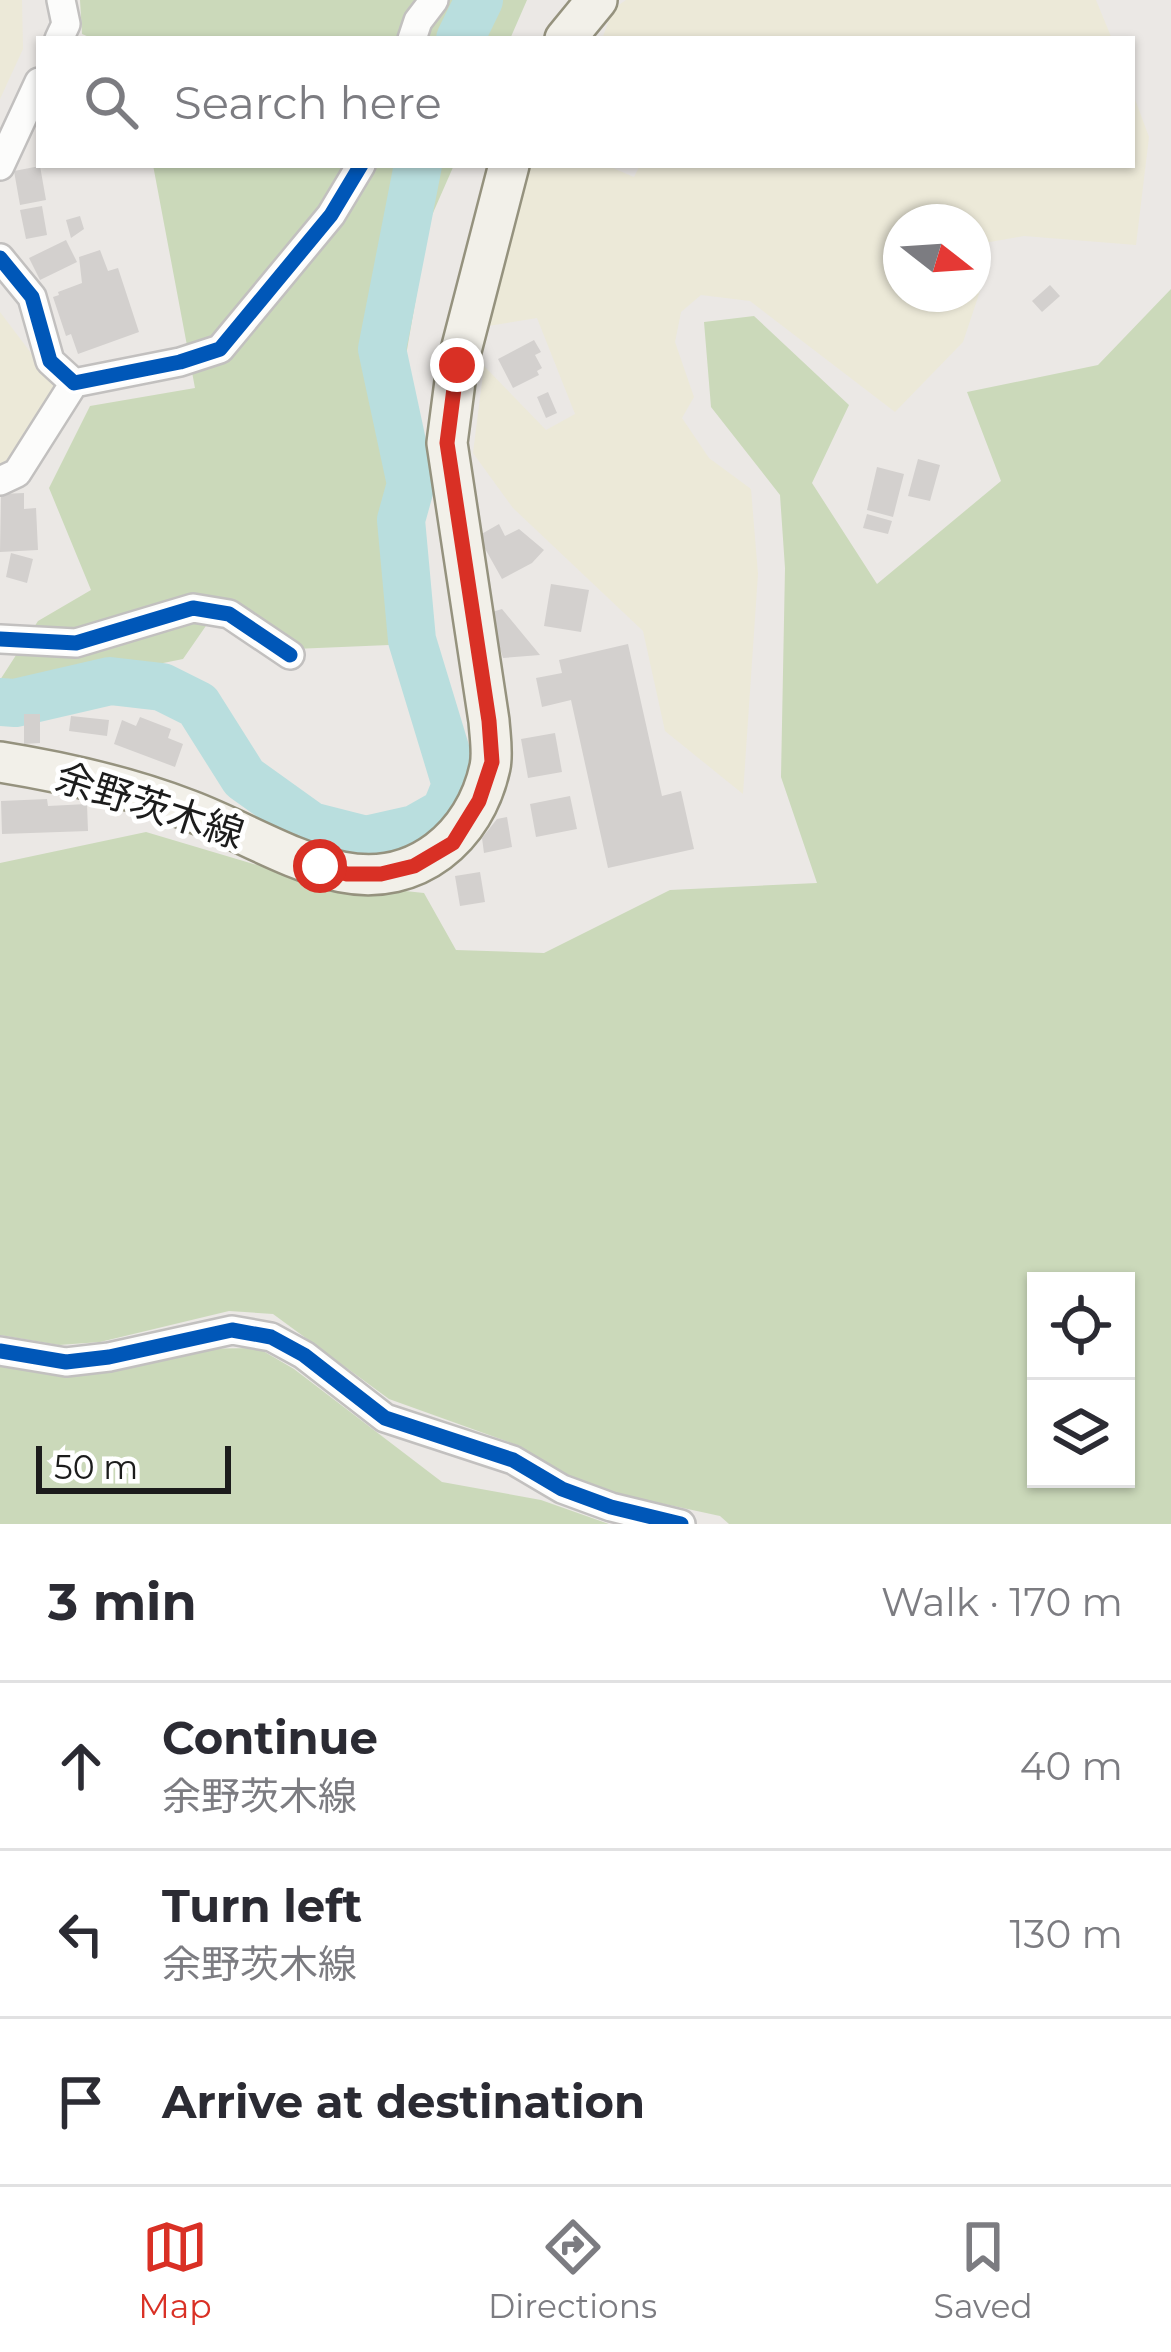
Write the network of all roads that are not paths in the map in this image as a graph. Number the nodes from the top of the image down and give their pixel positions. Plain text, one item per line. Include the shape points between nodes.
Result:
1 (61, 0) edge
2 (434, 0) edge
3 (597, 0) edge
4 (60, 36) edge
5 (413, 36) edge
6 (568, 36) edge
7 (36, 88) edge
8 (0, 166) edge
9 (360, 168) edge
10 (508, 168) edge
11 (0, 258) edge
12 (74, 383) junction
13 (0, 481) edge
14 (0, 639) edge
15 (290, 655) dead end
16 (0, 762) edge
17 (0, 1351) edge
18 (681, 1524) edge

1 - 4 street
2 - 5 street
3 - 6 main road
7 - 8 street
9 - 12 street via 220,349
10 - 16 main road, 余野茨木線 via 457,365 447,443 492,762 453,843 414,866 347,874 185,809
11 - 12 street via 32,297 50,361
12 - 13 street via 17,473
14 - 15 street via 76,643 194,608 229,614
17 - 18 street via 66,1362 232,1330 271,1337 385,1418 513,1460 611,1507

